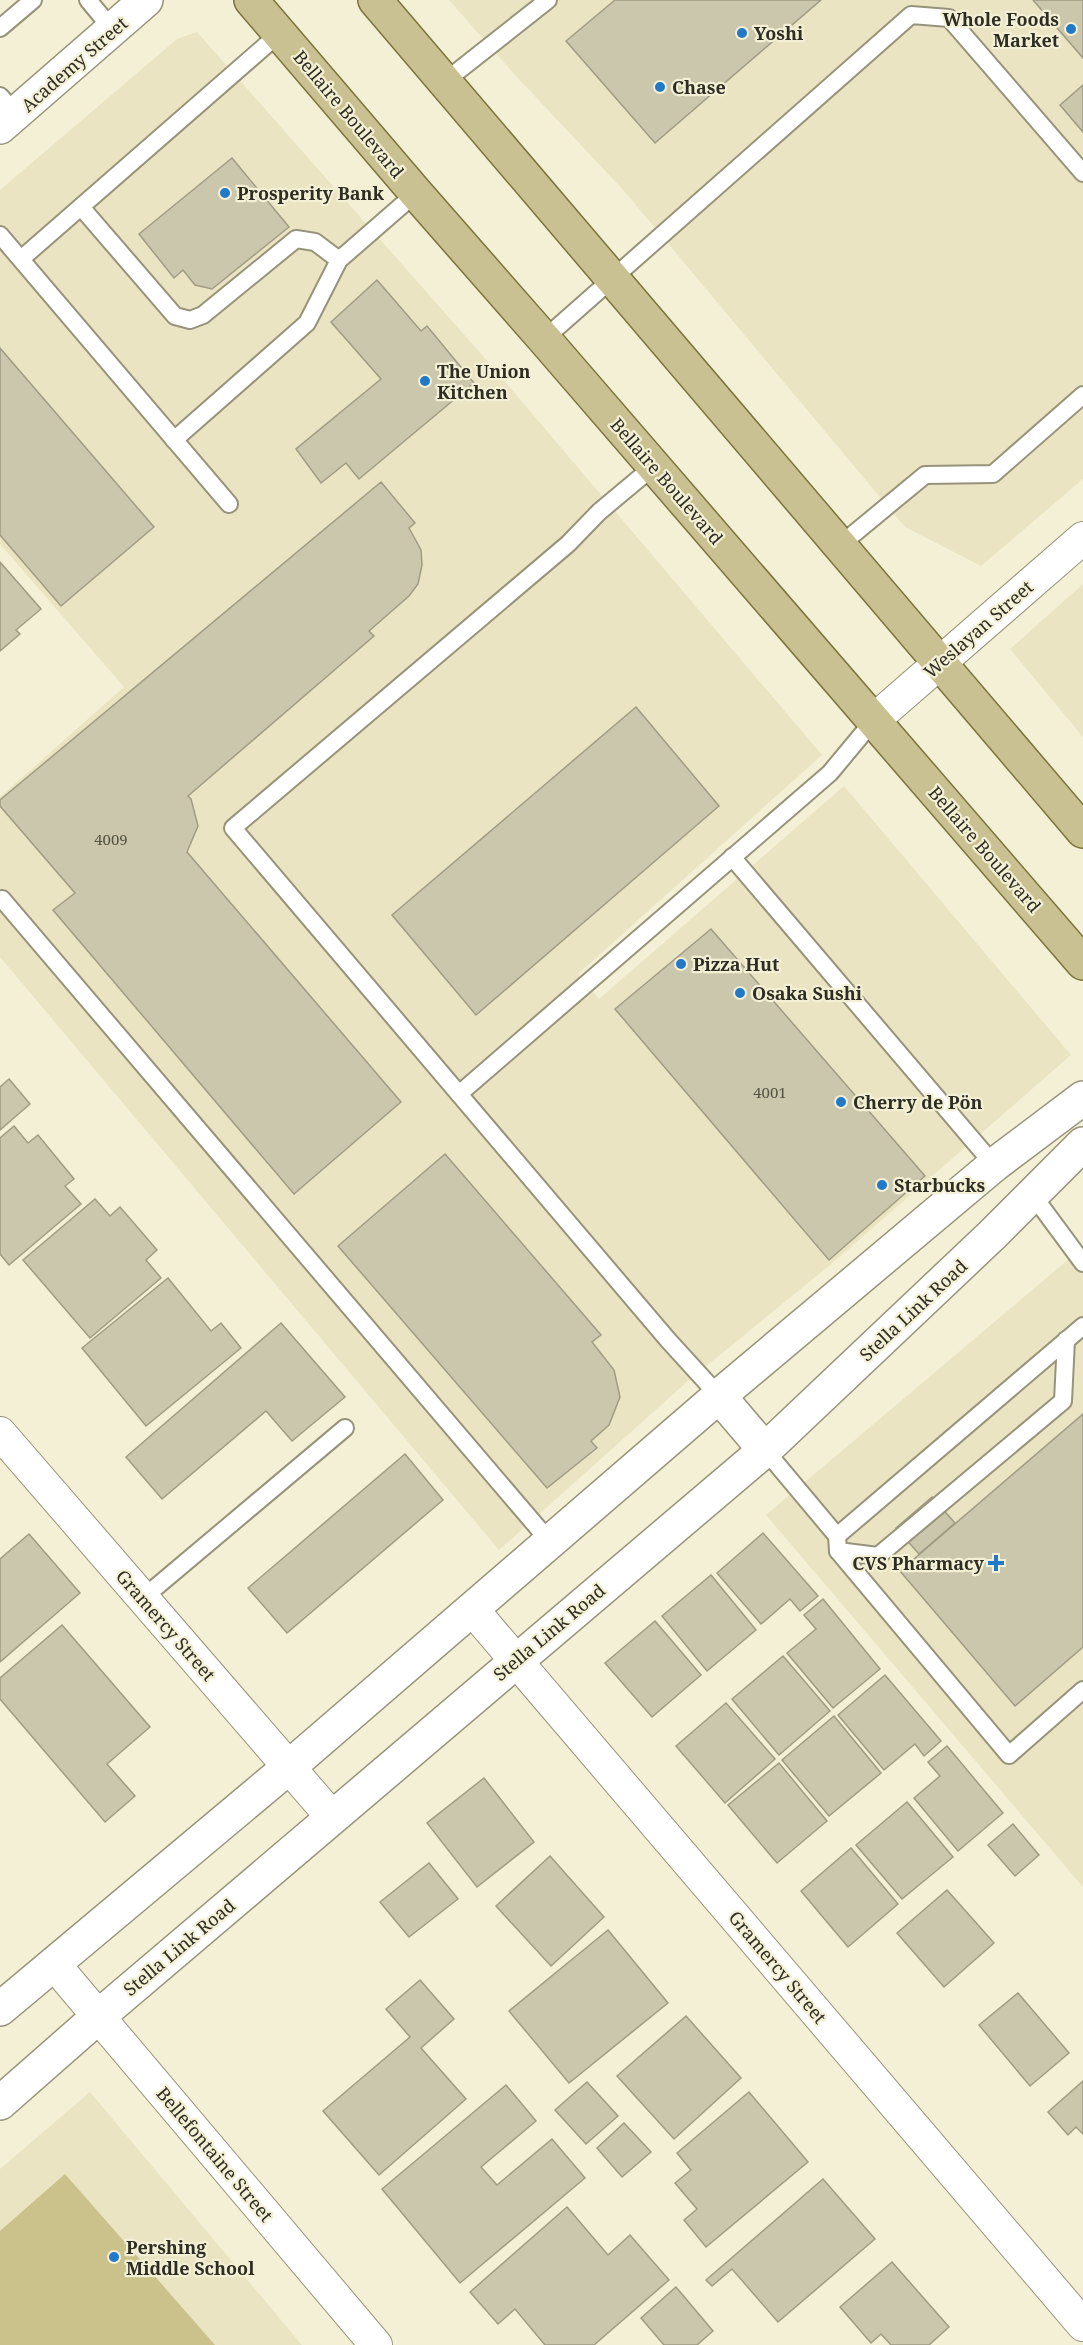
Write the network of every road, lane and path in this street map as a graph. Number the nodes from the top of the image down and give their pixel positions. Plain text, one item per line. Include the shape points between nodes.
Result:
1 (33, 0) edge
2 (88, 0) edge
3 (146, 0) edge
4 (251, 0) edge
5 (375, 0) edge
6 (548, 0) edge
7 (0, 27) edge
8 (113, 30) junction
9 (280, 33) junction
10 (444, 82) junction
11 (5, 112) edge
12 (1083, 173) edge
13 (416, 194) junction
14 (81, 207) junction
15 (0, 235) edge
16 (21, 259) junction
17 (339, 260) junction
18 (611, 280) junction
19 (544, 339) junction
20 (1083, 395) edge
21 (174, 440) junction
22 (654, 466) junction
23 (229, 504) dead end
24 (1083, 538) edge
25 (839, 546) junction
26 (939, 663) junction
27 (874, 720) junction
28 (1082, 829) edge
29 (732, 857) junction
30 (2, 899) dead end
31 (1083, 963) edge
32 (459, 1094) junction
33 (1083, 1098) edge
34 (1083, 1144) edge
35 (994, 1165) junction
36 (1032, 1194) junction
37 (1083, 1263) edge
38 (1083, 1326) edge
39 (1066, 1340) junction
40 (719, 1396) junction
41 (345, 1428) dead end
42 (0, 1433) edge
43 (765, 1450) junction
44 (550, 1542) junction
45 (837, 1543) junction
46 (143, 1598) junction
47 (472, 1609) junction
48 (517, 1660) junction
49 (1083, 1690) edge
50 (289, 1767) junction
51 (332, 1817) junction
52 (54, 1964) junction
53 (0, 2009) edge
54 (99, 2016) junction
55 (0, 2103) edge
56 (1083, 2325) edge
57 (376, 2345) edge

1 - 7 lane
2 - 8 lane
3 - 8 main road, Academy Street
4 - 9 main road, Bellaire Boulevard
5 - 10 main road
6 - 10 lane
8 - 11 main road, Academy Street
9 - 13 main road, Bellaire Boulevard
9 - 14 lane
10 - 18 main road
12 - 18 lane via 950,18 911,15
13 - 17 lane
13 - 19 main road, Bellaire Boulevard
14 - 16 lane
14 - 17 lane via 175,316 190,320 203,315 296,239 315,242
15 - 16 lane
16 - 21 lane
17 - 21 lane via 307,323
18 - 19 lane
18 - 25 main road
19 - 22 main road, Bellaire Boulevard
20 - 25 lane via 993,474 925,475
21 - 23 lane
22 - 27 main road, Bellaire Boulevard
22 - 32 lane via 568,544 233,828
24 - 26 street, Weslayan Street
25 - 26 main road
26 - 27 street, Weslayan Street
26 - 28 main road
27 - 29 lane via 830,773
27 - 31 main road, Bellaire Boulevard
29 - 32 lane
29 - 35 lane
30 - 44 lane
32 - 40 lane
33 - 35 main road
34 - 36 main road, Stella Link Road
35 - 40 main road
36 - 37 lane
36 - 43 main road, Stella Link Road
38 - 39 lane
39 - 45 lane
39 - 45 lane via 1064,1401 878,1556
40 - 43 main road
40 - 44 main road
41 - 46 lane
42 - 46 street, Gramercy Street
43 - 45 lane
43 - 48 main road, Stella Link Road
44 - 47 main road
45 - 49 lane via 1010,1755
46 - 50 street, Gramercy Street
47 - 48 street, Gramercy Street
47 - 50 main road
48 - 51 main road, Stella Link Road
48 - 56 street, Gramercy Street
50 - 51 street, Gramercy Street
50 - 52 main road
51 - 54 main road, Stella Link Road
52 - 53 main road
52 - 54 street, Bellefontaine Street
54 - 55 main road, Stella Link Road
54 - 57 street, Bellefontaine Street

